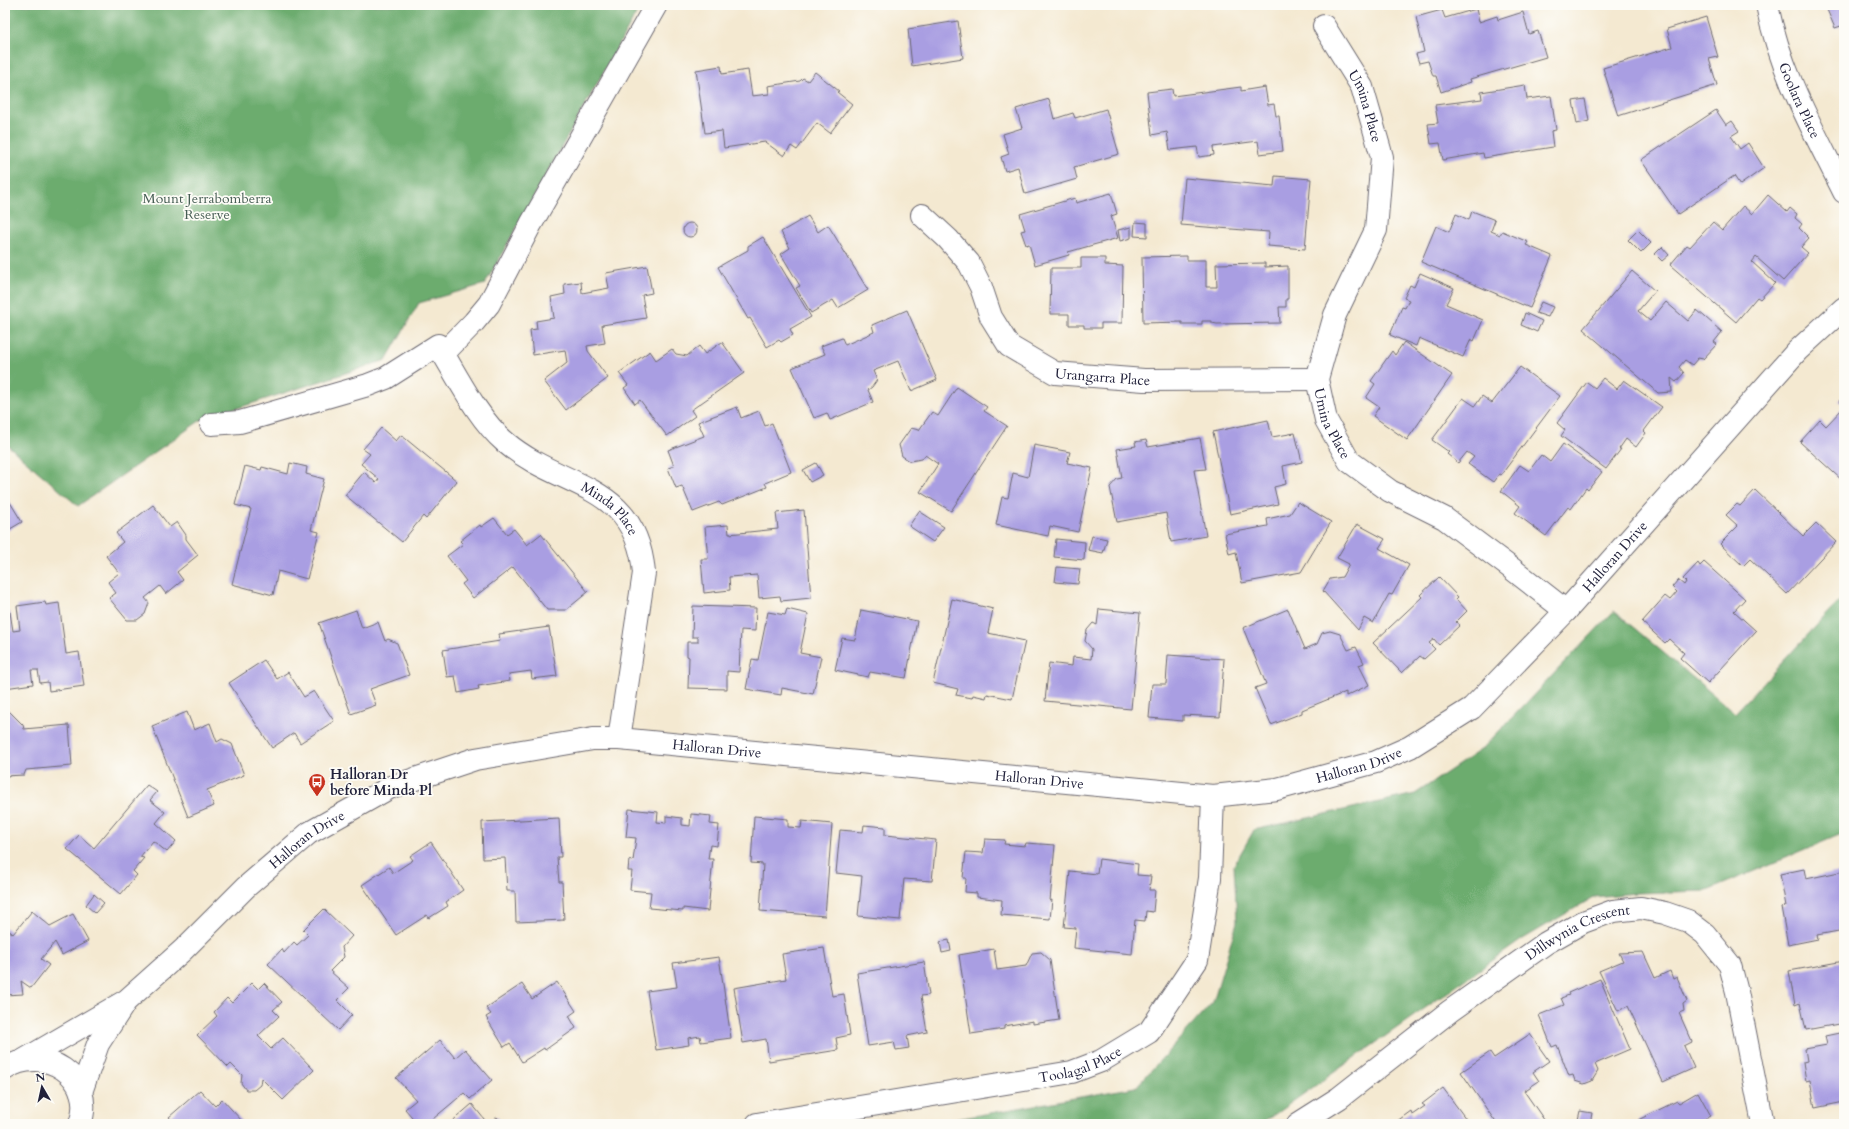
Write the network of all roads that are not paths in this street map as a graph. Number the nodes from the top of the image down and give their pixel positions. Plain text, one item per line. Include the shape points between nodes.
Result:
1 (656, 5) edge
2 (1767, 5) edge
3 (1324, 26) dead end
4 (1844, 192) edge
5 (922, 215) dead end
6 (1844, 308) edge
7 (441, 349) junction
8 (1316, 379) junction
9 (211, 424) dead end
10 (1566, 611) junction
11 (619, 739) junction
12 (1213, 796) junction
13 (127, 1000) junction
14 (13, 1063) edge
15 (82, 1096) junction
16 (80, 1124) edge
17 (97, 1124) edge
18 (757, 1124) edge
19 (1298, 1124) edge
20 (1762, 1124) edge

1 - 7 street via 531,224 489,304 474,322
2 - 4 street, Goolara Place via 1770,24 1786,73
3 - 8 street, Umina Place via 1362,87 1382,157 1376,230 1335,315
5 - 8 street, Urangarra Place via 969,263 992,317 1009,346 1055,373 1144,380
6 - 10 street, Halloran Drive via 1797,351
7 - 9 street via 374,383 240,422
7 - 11 street, Minda Place via 487,423 504,442 550,471 600,494 622,514 632,528 642,557 644,573
8 - 10 street, Umina Place via 1326,420 1349,461 1390,491 1444,518
10 - 12 street, Halloran Drive via 1472,708 1410,748 1376,762 1277,789
11 - 12 street, Halloran Drive
11 - 13 street, Halloran Drive via 592,739 475,759 391,787 310,833 246,887 183,950
12 - 18 street, Toolagal Place via 1210,878 1197,960 1149,1032 1101,1061 1072,1072
13 - 14 street, Halloran Drive
13 - 15 street, Halloran Drive via 98,1044
14 - 15 street via 42,1060 58,1065 72,1077
15 - 16 street, Halloran Drive via 83,1114
15 - 17 street
19 - 20 street, Dillwynia Crescent via 1339,1098 1450,1011 1546,943 1583,922 1613,910 1641,908 1665,913 1688,922 1705,934 1730,965

